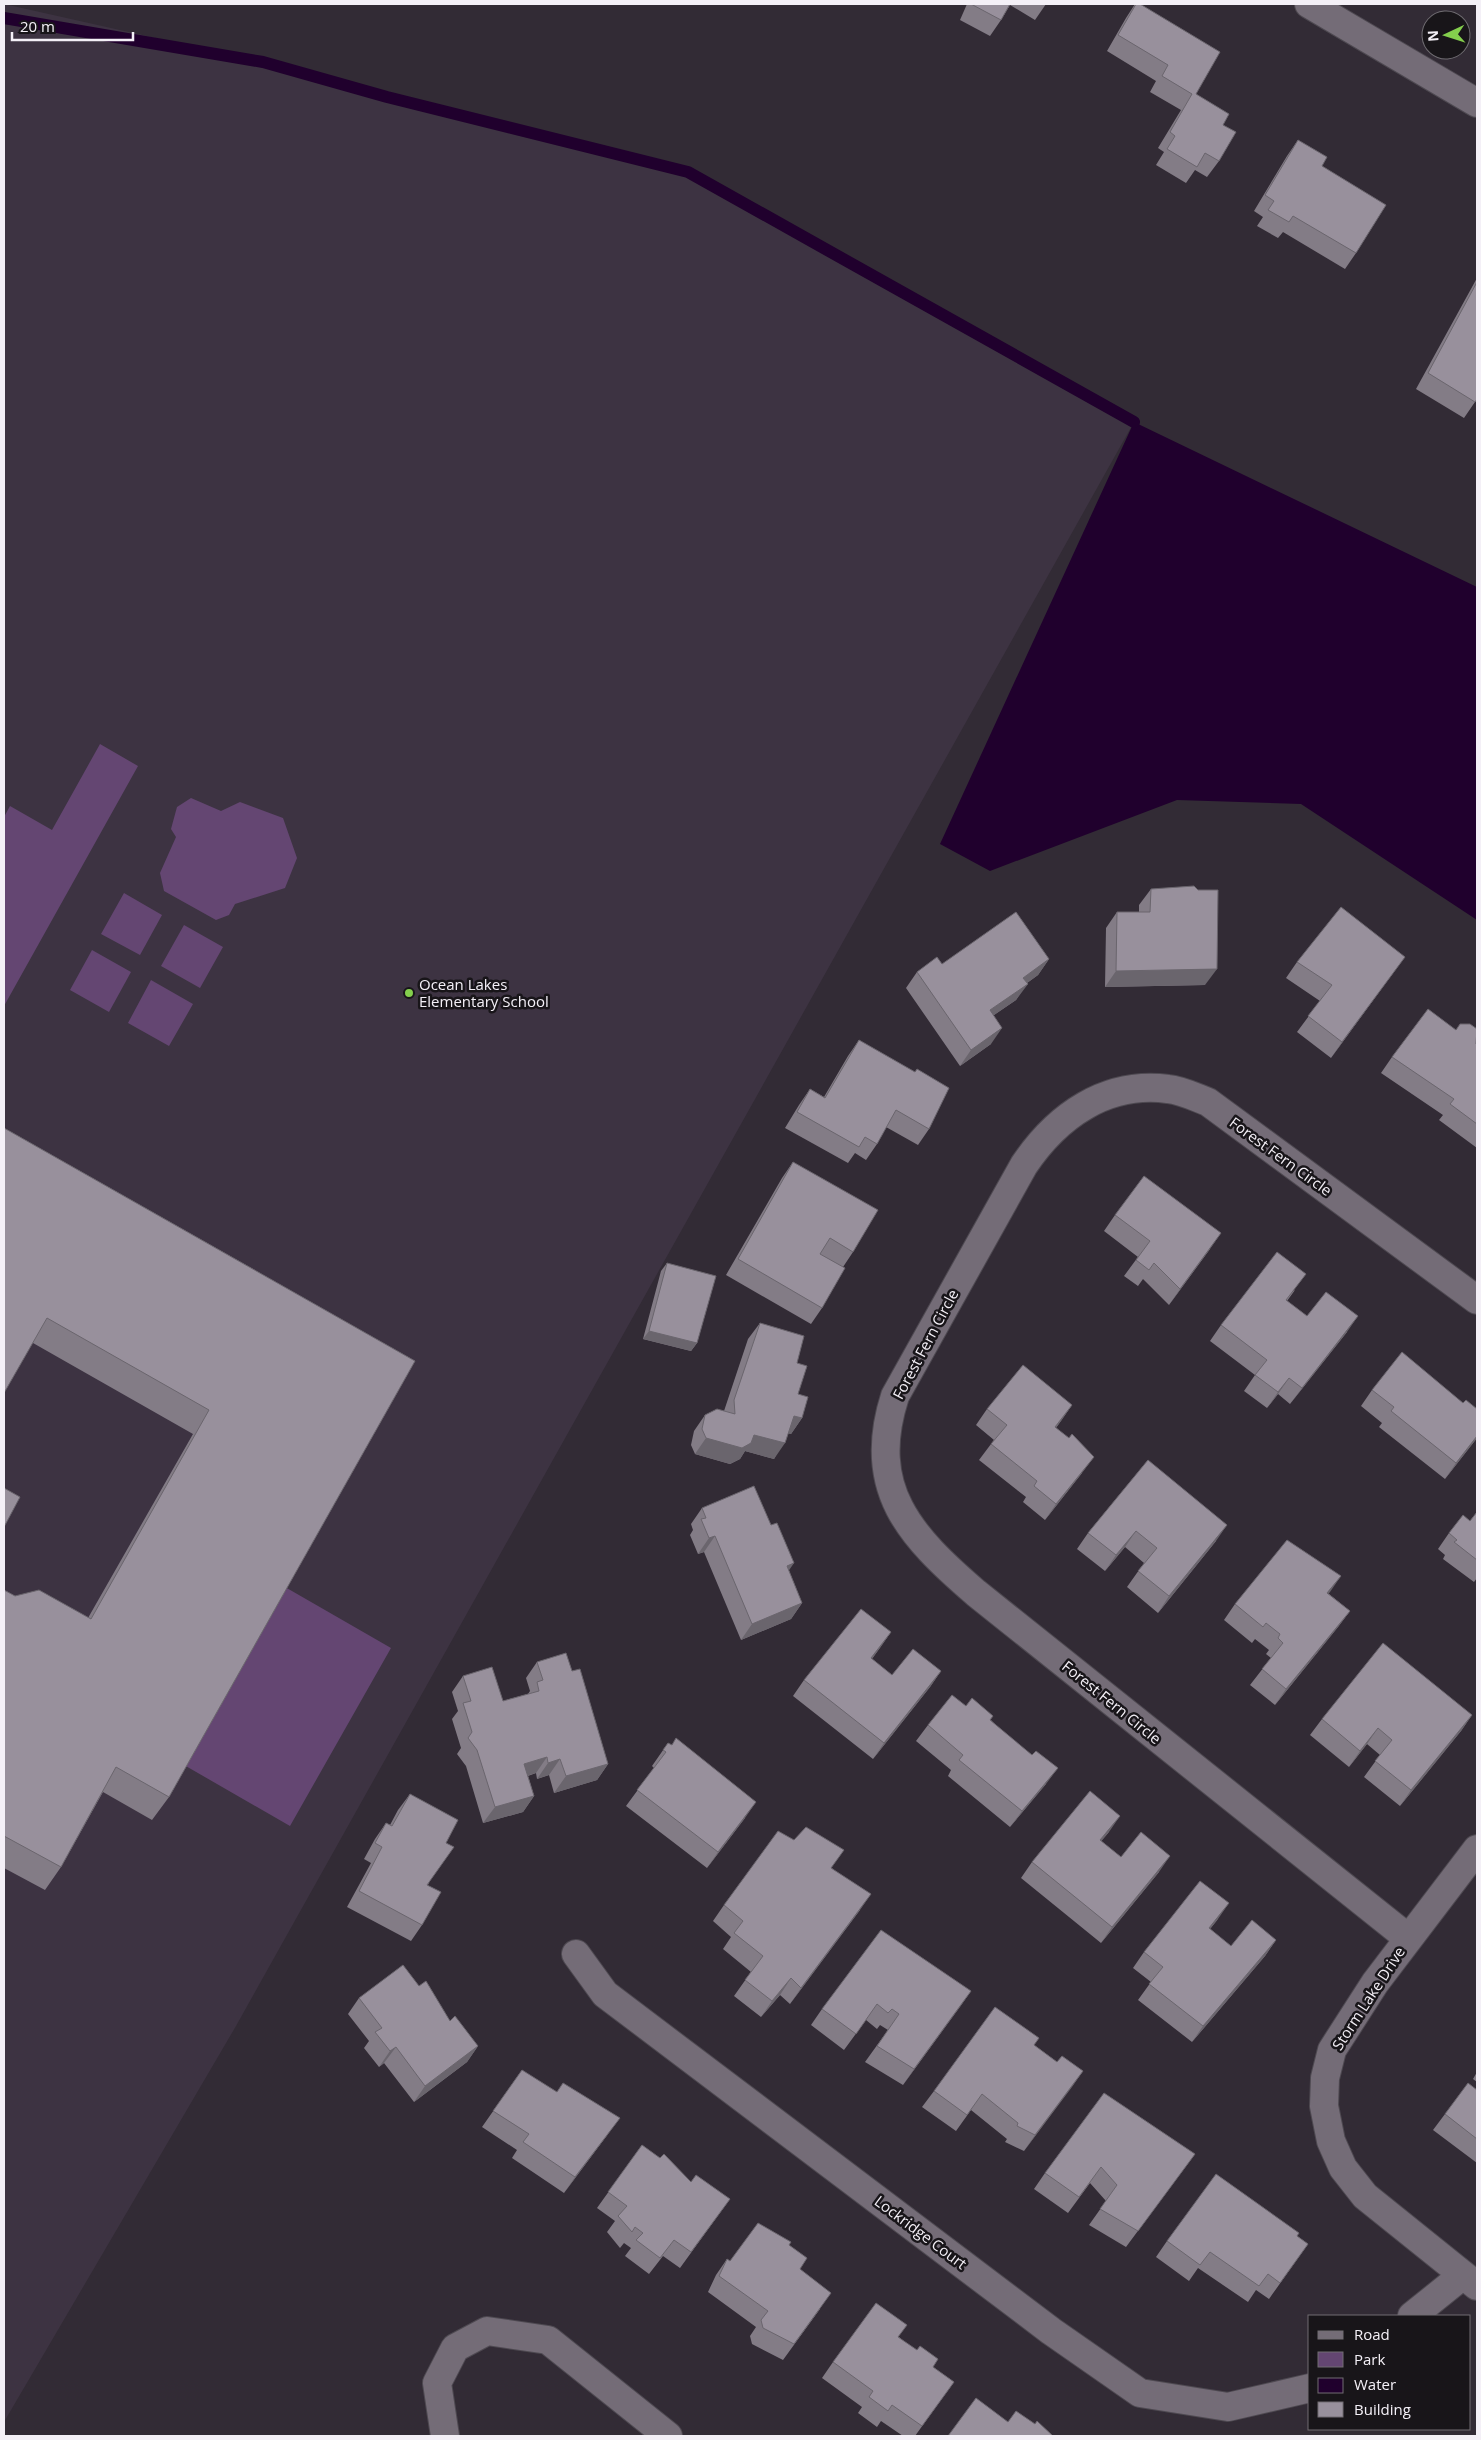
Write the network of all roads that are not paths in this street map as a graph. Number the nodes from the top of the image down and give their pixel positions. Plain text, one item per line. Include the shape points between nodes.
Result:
1 (1309, 4) edge
2 (1477, 103) edge
3 (1477, 1300) edge
4 (1477, 1849) edge
5 (1408, 1938) junction
6 (576, 1954) dead end
7 (1470, 2281) edge
8 (1414, 2315) edge
9 (1308, 2388) edge
10 (445, 2436) edge
11 (668, 2436) edge

1 - 2 street
3 - 5 street, Forest Fern Circle via 1208,1102 1169,1089 1134,1088 1100,1097 1060,1122 1024,1165 896,1396 889,1416 885,1452 890,1487 906,1520 934,1557
4 - 5 street, Storm Lake Drive
5 - 7 street, Storm Lake Drive via 1332,2050 1325,2078 1324,2106 1331,2141 1342,2168 1365,2196
6 - 9 street, Lockridge Court via 605,1994 1051,2331 1140,2393 1228,2407
7 - 8 street
10 - 11 street via 437,2383 455,2348 486,2331 548,2340

